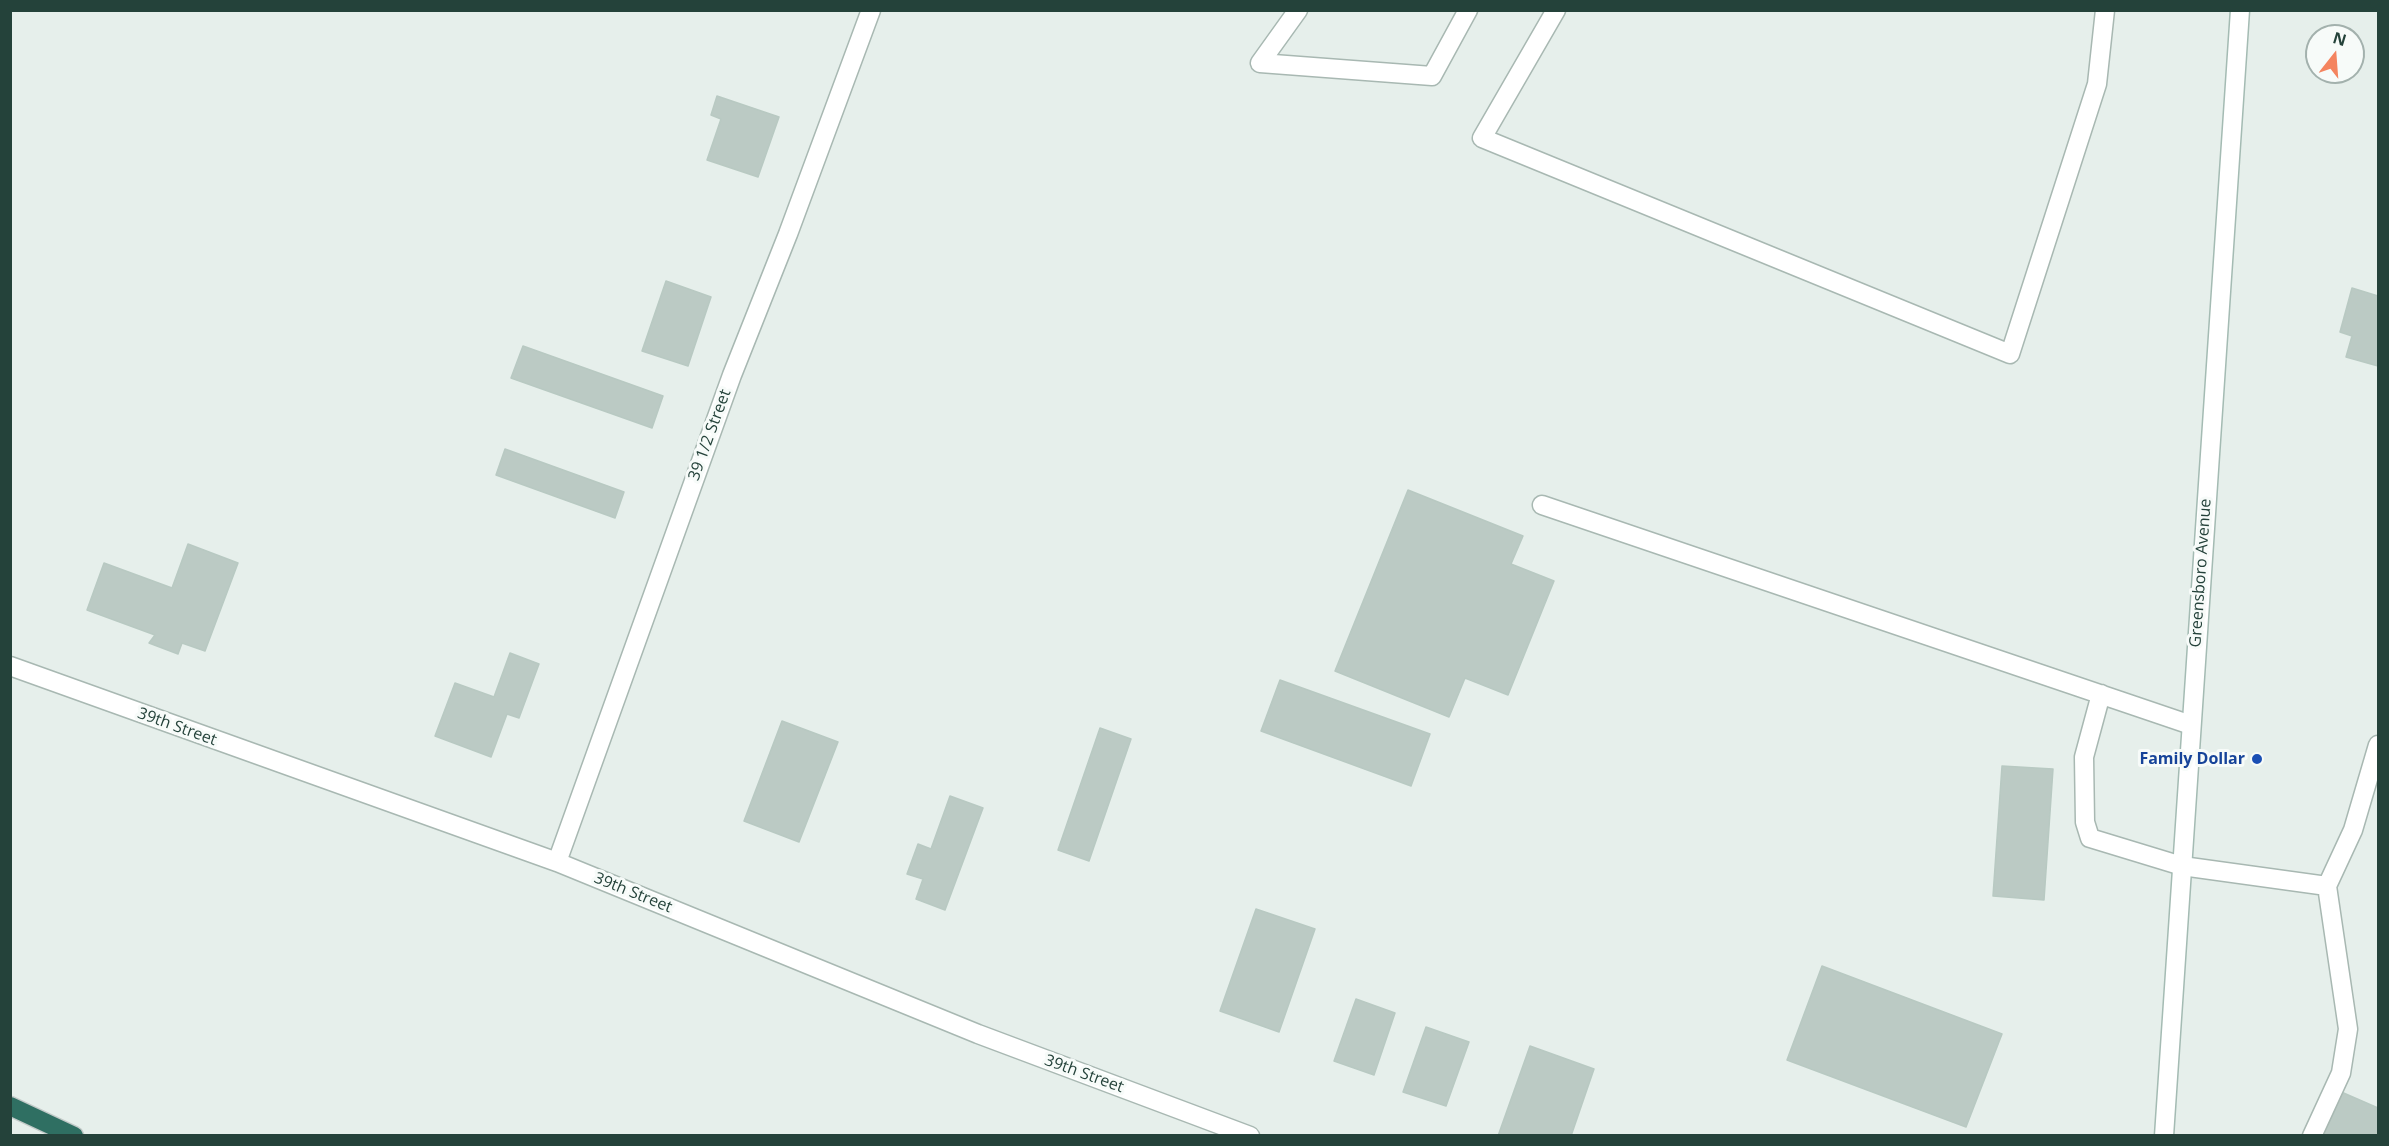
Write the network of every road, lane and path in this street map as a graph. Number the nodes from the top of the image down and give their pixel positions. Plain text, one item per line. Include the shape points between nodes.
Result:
1 (871, 10) edge
2 (1298, 10) edge
3 (1468, 10) edge
4 (1556, 10) edge
5 (2105, 10) edge
6 (2240, 10) edge
7 (1542, 505) dead end
8 (10, 666) edge
9 (2101, 694) junction
10 (2191, 725) junction
11 (2379, 745) edge
12 (557, 862) junction
13 (2182, 867) junction
14 (2327, 886) junction
15 (10, 1106) edge
16 (74, 1136) edge
17 (1250, 1136) edge
18 (2163, 1136) edge
19 (2312, 1136) edge

1 - 12 street, 39 1/2 Street via 732,375
2 - 3 street via 1260,63 1432,76
4 - 5 street via 1482,138 2010,354 2097,84
6 - 10 street, Greensboro Avenue
7 - 9 street
8 - 12 street, 39th Street
9 - 10 street
9 - 13 street via 2084,757 2085,822 2090,838
10 - 13 street, Greensboro Avenue
11 - 14 street via 2353,830
12 - 17 street, 39th Street via 978,1034
13 - 14 street
13 - 18 street, Greensboro Avenue
14 - 19 street via 2348,1029 2341,1074
15 - 16 highway

